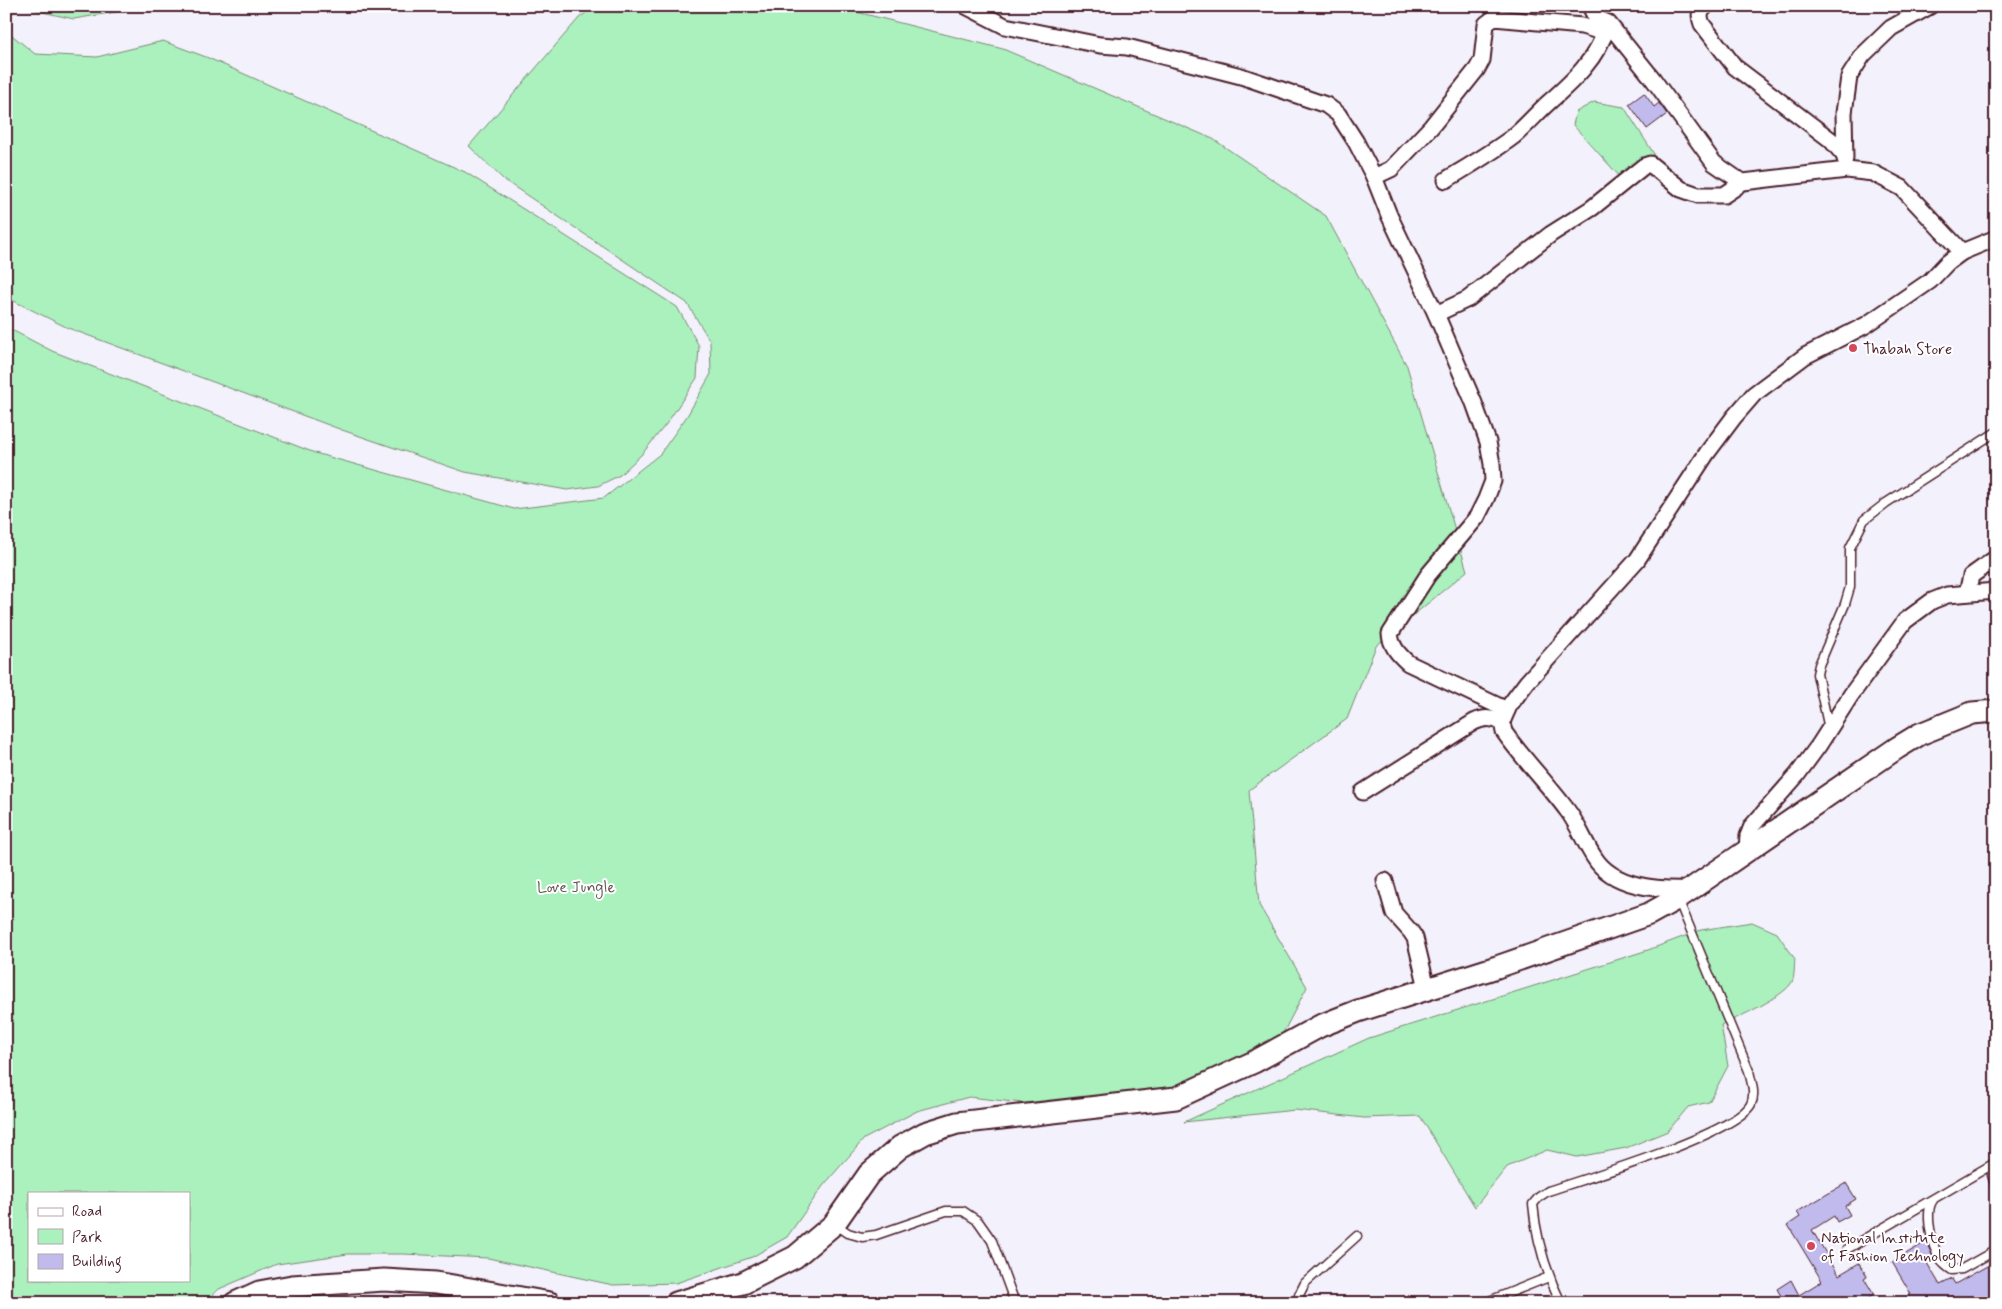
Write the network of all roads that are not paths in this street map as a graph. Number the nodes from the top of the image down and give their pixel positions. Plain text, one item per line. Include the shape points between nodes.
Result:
1 (966, 6) edge
2 (1590, 6) edge
3 (1706, 6) edge
4 (1930, 6) edge
5 (1606, 28) junction
6 (1846, 163) junction
7 (1374, 177) junction
8 (1446, 180) dead end
9 (1740, 181) junction
10 (1996, 238) edge
11 (1962, 252) junction
12 (1436, 314) junction
13 (1996, 432) edge
14 (1996, 558) edge
15 (1996, 591) edge
16 (1967, 593) junction
17 (1996, 711) edge
18 (1505, 716) junction
19 (1829, 729) junction
20 (1363, 792) dead end
21 (1747, 849) junction
22 (1385, 881) dead end
23 (1684, 894) junction
24 (1427, 988) junction
25 (1994, 1162) edge
26 (1996, 1187) edge
27 (1934, 1199) junction
28 (834, 1224) junction
29 (1357, 1236) dead end
30 (1847, 1249) dead end
31 (1996, 1250) edge
32 (1549, 1277) junction
33 (1493, 1301) edge
34 (685, 1302) edge
35 (234, 1303) edge
36 (550, 1303) edge
37 (1015, 1303) edge
38 (1299, 1303) edge
39 (1484, 1303) edge
40 (1561, 1303) edge

1 - 7 street via 1005,26 1100,45 1127,47 1266,83 1326,105 1338,114
2 - 5 street
3 - 6 street via 1700,12 1702,24 1735,67 1825,135
4 - 6 street via 1891,28 1863,55 1849,77 1844,113
5 - 7 street via 1518,22 1498,17 1490,20 1485,30 1482,60 1477,69 1431,127 1391,169
5 - 8 street via 1583,70 1566,88 1515,136
5 - 9 street via 1654,79 1714,163
6 - 9 street
6 - 11 street via 1902,188
7 - 12 street
9 - 12 street via 1724,195 1698,195 1681,189 1650,164 1644,166 1468,299
10 - 11 street
11 - 18 street via 1930,281 1874,320 1805,356 1754,394 1707,454 1637,560 1527,682
12 - 18 street via 1488,442 1493,481 1477,517 1428,575 1390,634 1391,641 1408,663
13 - 19 lane via 1886,503 1864,520 1856,534 1850,548 1850,587 1846,604 1817,674
14 - 16 street via 1971,576
15 - 16 street
16 - 19 street via 1947,595 1932,601 1906,621
17 - 21 street via 1972,713 1920,734
18 - 20 street via 1474,722
18 - 23 street via 1504,732 1568,812 1602,869 1634,884
19 - 21 street via 1797,775 1752,826
21 - 23 street
22 - 24 street via 1394,913 1415,938
23 - 24 street via 1649,914
23 - 32 lane via 1749,1070 1753,1088 1751,1104 1735,1120 1708,1134 1539,1197 1533,1204 1534,1219
24 - 28 street via 1320,1026 1254,1062 1176,1098 957,1123 924,1133 900,1147 870,1174
25 - 26 lane via 1992,1175
25 - 27 lane
27 - 30 lane
27 - 31 lane via 1928,1210 1930,1224 1934,1246 1946,1266 1952,1270 1962,1269
28 - 34 street via 795,1257 743,1283
28 - 37 lane via 862,1237 946,1211 963,1211 978,1221 992,1241
29 - 38 lane via 1305,1283
32 - 33 lane
32 - 40 lane
33 - 39 lane
35 - 36 street via 259,1292 292,1286 384,1280 436,1283

